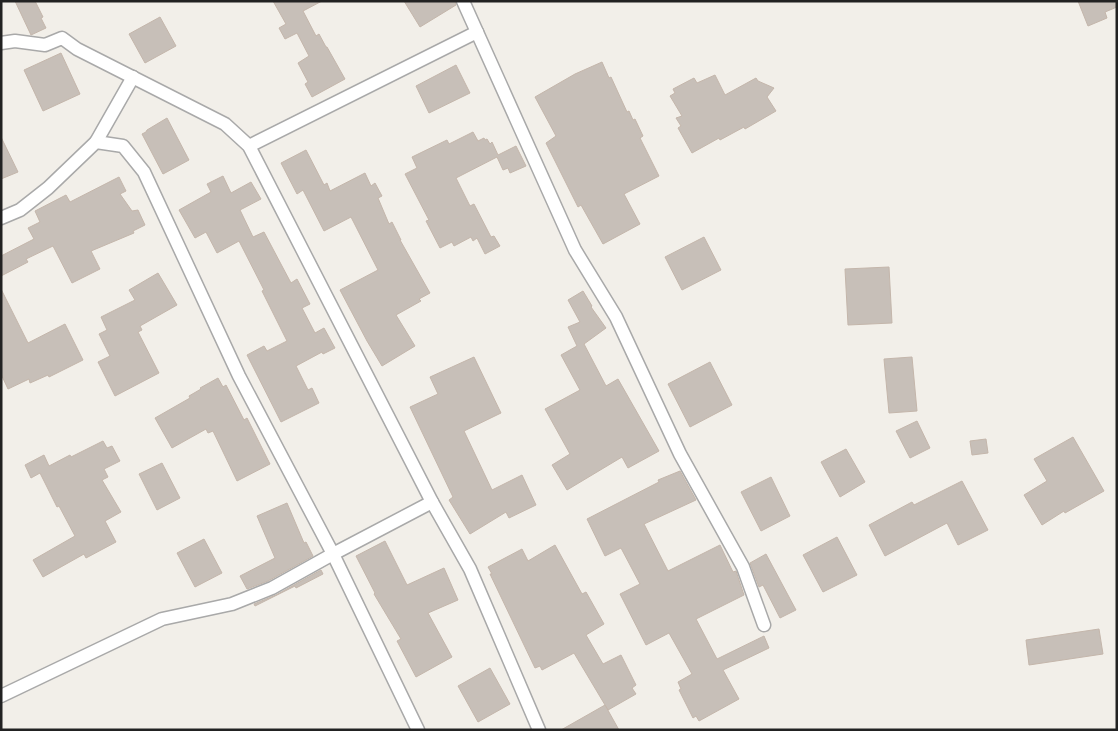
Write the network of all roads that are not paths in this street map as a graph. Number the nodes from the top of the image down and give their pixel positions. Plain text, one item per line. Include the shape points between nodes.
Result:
1 (463, 1) edge
2 (478, 32) junction
3 (1, 43) edge
4 (133, 77) junction
5 (96, 142) junction
6 (249, 146) junction
7 (1, 218) edge
8 (432, 502) junction
9 (333, 554) junction
10 (764, 625) dead end
11 (1, 696) edge
12 (418, 730) edge
13 (539, 730) edge

1 - 2 street
2 - 6 street
2 - 10 street via 575,250 616,316 680,454 743,567
3 - 4 street via 15,41 45,45 62,38
4 - 5 street
4 - 6 street via 225,124
5 - 7 street via 48,188 20,210
5 - 9 street via 123,146 144,172 239,376
6 - 8 street
8 - 9 street
8 - 13 street via 470,569
9 - 11 street via 272,588 232,604 162,619
9 - 12 street

